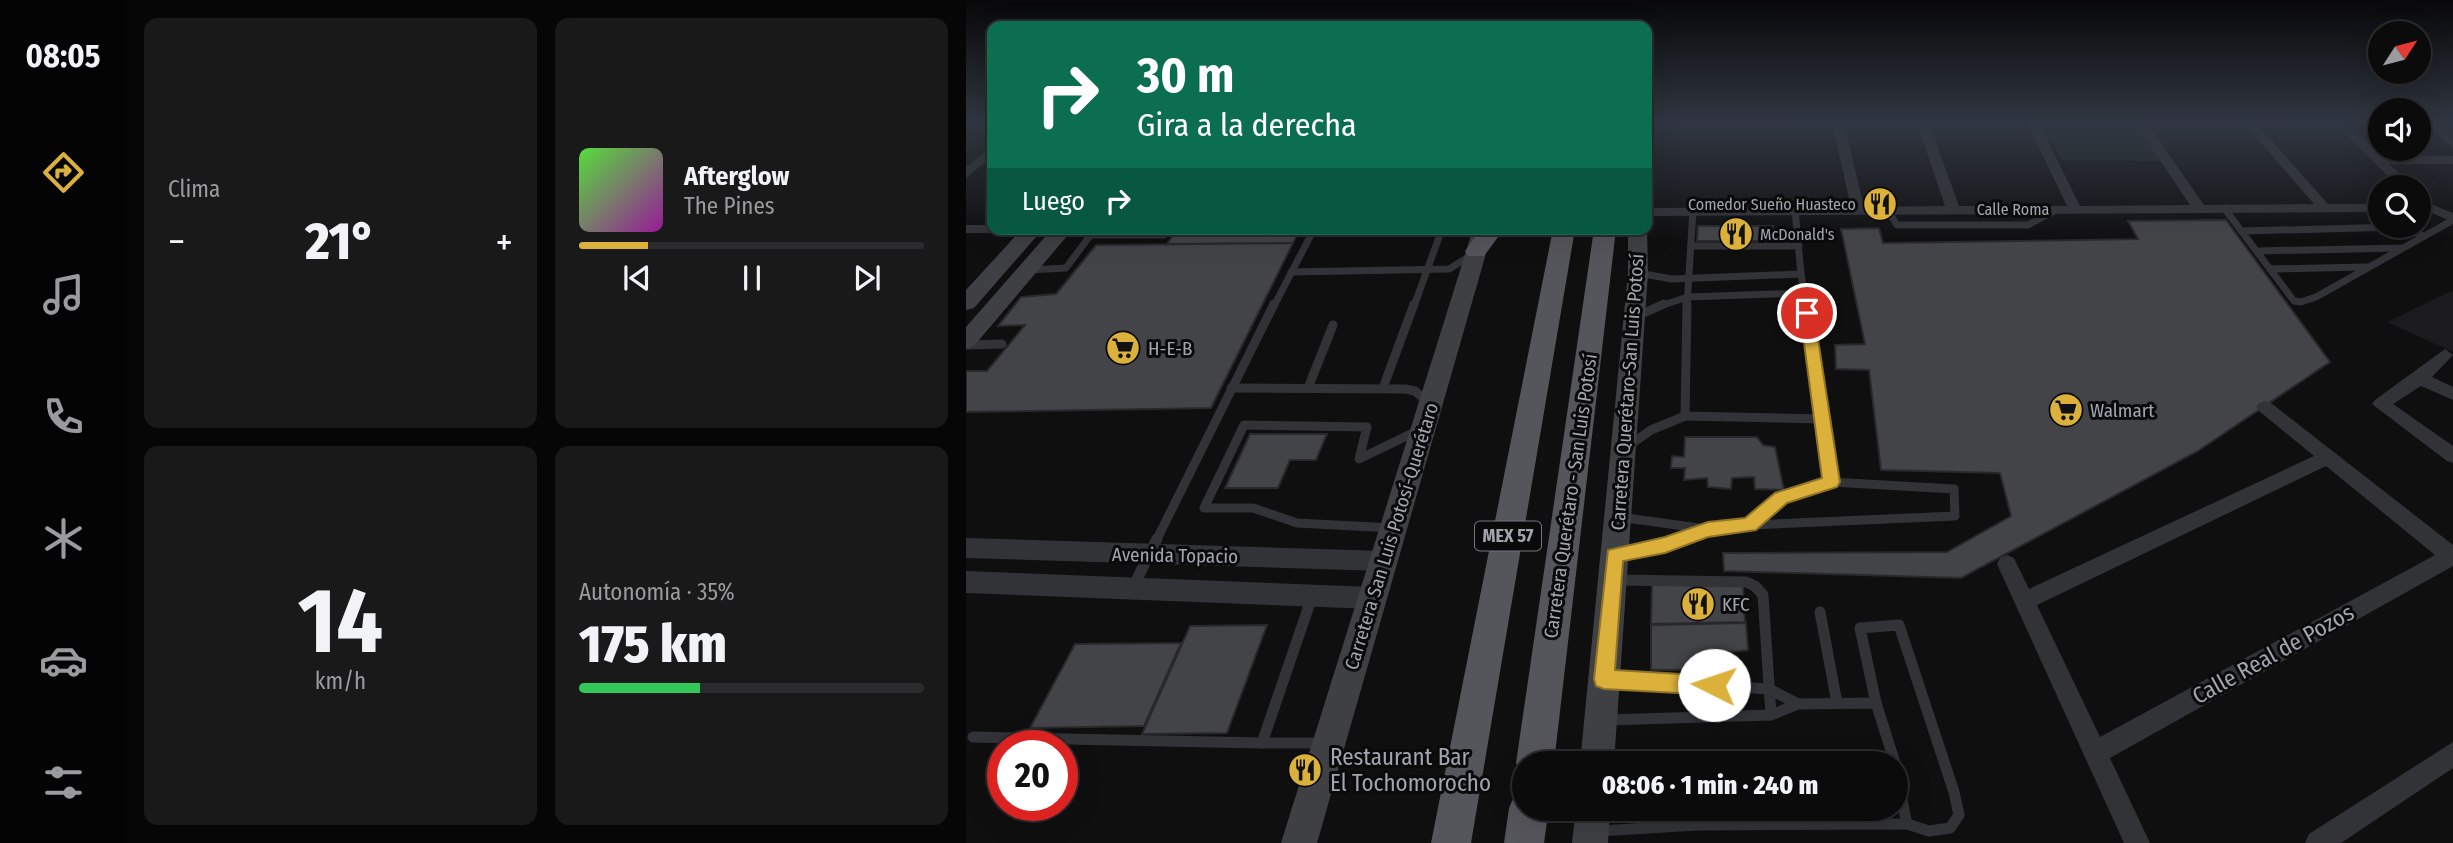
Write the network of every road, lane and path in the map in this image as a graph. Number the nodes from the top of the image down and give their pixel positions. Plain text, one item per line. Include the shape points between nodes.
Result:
1 (1847, 162) edge
2 (1937, 162) edge
3 (2052, 162) edge
4 (2167, 162) edge
5 (2284, 162) edge
6 (2380, 162) edge
7 (2394, 175) edge
8 (2323, 207) junction
9 (2199, 208) junction
10 (2224, 208) junction
11 (2368, 208) edge
12 (1887, 209) junction
13 (1953, 209) junction
14 (2058, 209) junction
15 (2075, 209) junction
16 (2431, 209) edge
17 (1693, 210) junction
18 (1796, 210) junction
19 (1858, 210) junction
20 (1652, 212) edge
21 (2453, 219) edge
22 (2368, 228) edge
23 (966, 229) edge
24 (987, 229) edge
25 (2242, 231) junction
26 (2431, 232) edge
27 (1027, 235) edge
28 (1058, 235) edge
29 (1091, 235) edge
30 (1311, 235) edge
31 (1440, 235) edge
32 (1563, 235) edge
33 (1604, 235) edge
34 (1638, 235) edge
35 (2420, 238) edge
36 (1480, 240) edge
37 (1691, 246) junction
38 (1799, 246) junction
39 (2403, 248) junction
40 (2257, 251) junction
41 (2369, 267) junction
42 (1028, 270) junction
43 (1427, 270) junction
44 (2270, 270) junction
45 (1291, 272) junction
46 (1638, 273) junction
47 (1801, 275) junction
48 (1688, 278) junction
49 (1804, 293) junction
50 (1688, 297) junction
51 (966, 303) edge
52 (1634, 317) junction
53 (1333, 326) dead end
54 (966, 343) edge
55 (1002, 344) dead end
56 (2445, 355) dead end
57 (2420, 378) junction
58 (1231, 388) junction
59 (1308, 388) junction
60 (1383, 388) junction
61 (2453, 394) edge
62 (2265, 407) dead end
63 (1427, 416) junction
64 (1685, 416) junction
65 (1822, 419) junction
66 (1623, 450) junction
67 (2453, 456) edge
68 (2328, 457) junction
69 (1831, 482) junction
70 (1618, 517) junction
71 (1749, 525) junction
72 (1393, 528) junction
73 (1708, 530) junction
74 (966, 548) edge
75 (1053, 553) junction
76 (1148, 554) junction
77 (2452, 556) edge
78 (1383, 561) junction
79 (2007, 564) dead end
80 (1613, 568) junction
81 (966, 582) edge
82 (1031, 586) junction
83 (1132, 589) junction
84 (1312, 596) junction
85 (1372, 598) junction
86 (2024, 601) junction
87 (1820, 612) dead end
88 (1604, 679) junction
89 (1769, 689) junction
90 (1837, 703) junction
91 (1876, 703) junction
92 (1798, 704) junction
93 (1771, 715) junction
94 (1601, 720) junction
95 (973, 737) dead end
96 (1262, 743) junction
97 (1329, 743) junction
98 (1537, 751) edge
99 (1598, 751) edge
100 (1891, 751) edge
101 (2095, 753) junction
102 (2453, 754) edge
103 (1527, 821) edge
104 (1697, 821) edge
105 (1907, 821) edge
106 (1908, 824) junction
107 (1697, 825) junction
108 (1591, 828) edge
109 (1299, 843) edge
110 (1451, 843) edge
111 (1524, 843) edge
112 (2137, 843) edge
113 (2318, 843) edge

1 - 19 street
2 - 13 street
3 - 15 street
4 - 9 street
5 - 8 street
6 - 7 street
8 - 10 street, Calle Roma
8 - 11 street, Calle Roma
9 - 10 street, Calle Roma
9 - 15 street, Calle Roma
10 - 25 lane
12 - 13 street, Calle Roma
12 - 14 lane via 1897,225 2028,225
12 - 19 street, Calle Roma
13 - 14 street, Calle Roma
14 - 15 street, Calle Roma
16 - 21 street
17 - 18 street, Calle Roma
17 - 20 street, Calle Roma
17 - 37 lane
18 - 19 street, Calle Roma
18 - 38 lane
21 - 26 lane
22 - 25 lane
23 - 24 street
25 - 40 lane
27 - 51 main road
28 - 42 main road
29 - 42 lane via 1066,268
30 - 45 lane
31 - 43 lane
32 - 110 highway, MEX 57
33 - 98 highway, Carretera Querétaro - San Luis Potosí / MEX 57
34 - 46 main road, Carretera Querétaro-San Luis Potosí
35 - 39 lane
36 - 43 lane via 1456,266
36 - 63 main road, Carretera San Luis Potosí-Querétaro
37 - 38 lane
37 - 48 lane
38 - 47 lane
39 - 40 lane
39 - 41 lane
40 - 44 lane
41 - 44 lane
41 - 44 lane via 2301,302 2294,301
42 - 54 main road
43 - 45 lane
43 - 60 lane
45 - 58 lane
46 - 48 lane
46 - 52 main road, Carretera Querétaro-San Luis Potosí
47 - 48 lane
47 - 49 lane
48 - 50 lane
49 - 50 lane
49 - 65 lane
50 - 52 lane
50 - 64 lane
52 - 66 main road, Carretera Querétaro-San Luis Potosí
53 - 59 lane
54 - 55 lane
56 - 57 street
57 - 61 street
57 - 67 street via 2381,404
58 - 59 lane
58 - 76 lane
59 - 60 lane
60 - 63 lane via 1415,391
62 - 68 street
63 - 72 main road, Carretera San Luis Potosí-Querétaro
63 - 72 lane via 1359,459 1367,427 1244,425 1204,508 1253,508 1297,523
64 - 65 lane
64 - 66 lane via 1651,430
65 - 69 lane
66 - 70 main road, Carretera Querétaro-San Luis Potosí
68 - 77 street
68 - 86 street
69 - 71 lane via 1781,498
69 - 71 lane via 1954,489 1955,516
70 - 73 lane
70 - 80 main road, Carretera Querétaro-San Luis Potosí
71 - 73 lane
72 - 78 main road, Carretera San Luis Potosí-Querétaro
73 - 80 lane
74 - 75 street, Avenida Topacio
75 - 76 street, Avenida Topacio
75 - 82 street
76 - 78 street, Avenida Topacio
76 - 83 lane
77 - 101 street, Calle Real de Pozos
78 - 85 main road, Carretera San Luis Potosí-Querétaro
79 - 86 street
80 - 88 main road, Carretera Querétaro-San Luis Potosí
80 - 89 lane via 1755,586 1763,595
81 - 82 street, Avenida Topacio
82 - 83 street, Avenida Topacio
83 - 84 street, Avenida Topacio
84 - 85 street, Avenida Topacio
84 - 96 lane
85 - 97 main road, Carretera San Luis Potosí-Querétaro
86 - 101 street
87 - 90 lane
88 - 89 lane
88 - 94 main road, Carretera Querétaro-San Luis Potosí
89 - 92 lane
89 - 93 lane
90 - 91 lane
90 - 92 lane
91 - 100 lane
91 - 106 lane via 1860,628 1899,625 1959,816 1950,828 1929,831
92 - 93 lane
93 - 94 lane
94 - 99 main road, Carretera Querétaro-San Luis Potosí
95 - 96 lane
96 - 97 lane
97 - 109 main road, Carretera San Luis Potosí-Querétaro
101 - 112 street
102 - 113 street
103 - 111 highway
104 - 107 lane
105 - 106 lane
106 - 107 lane
107 - 108 lane

